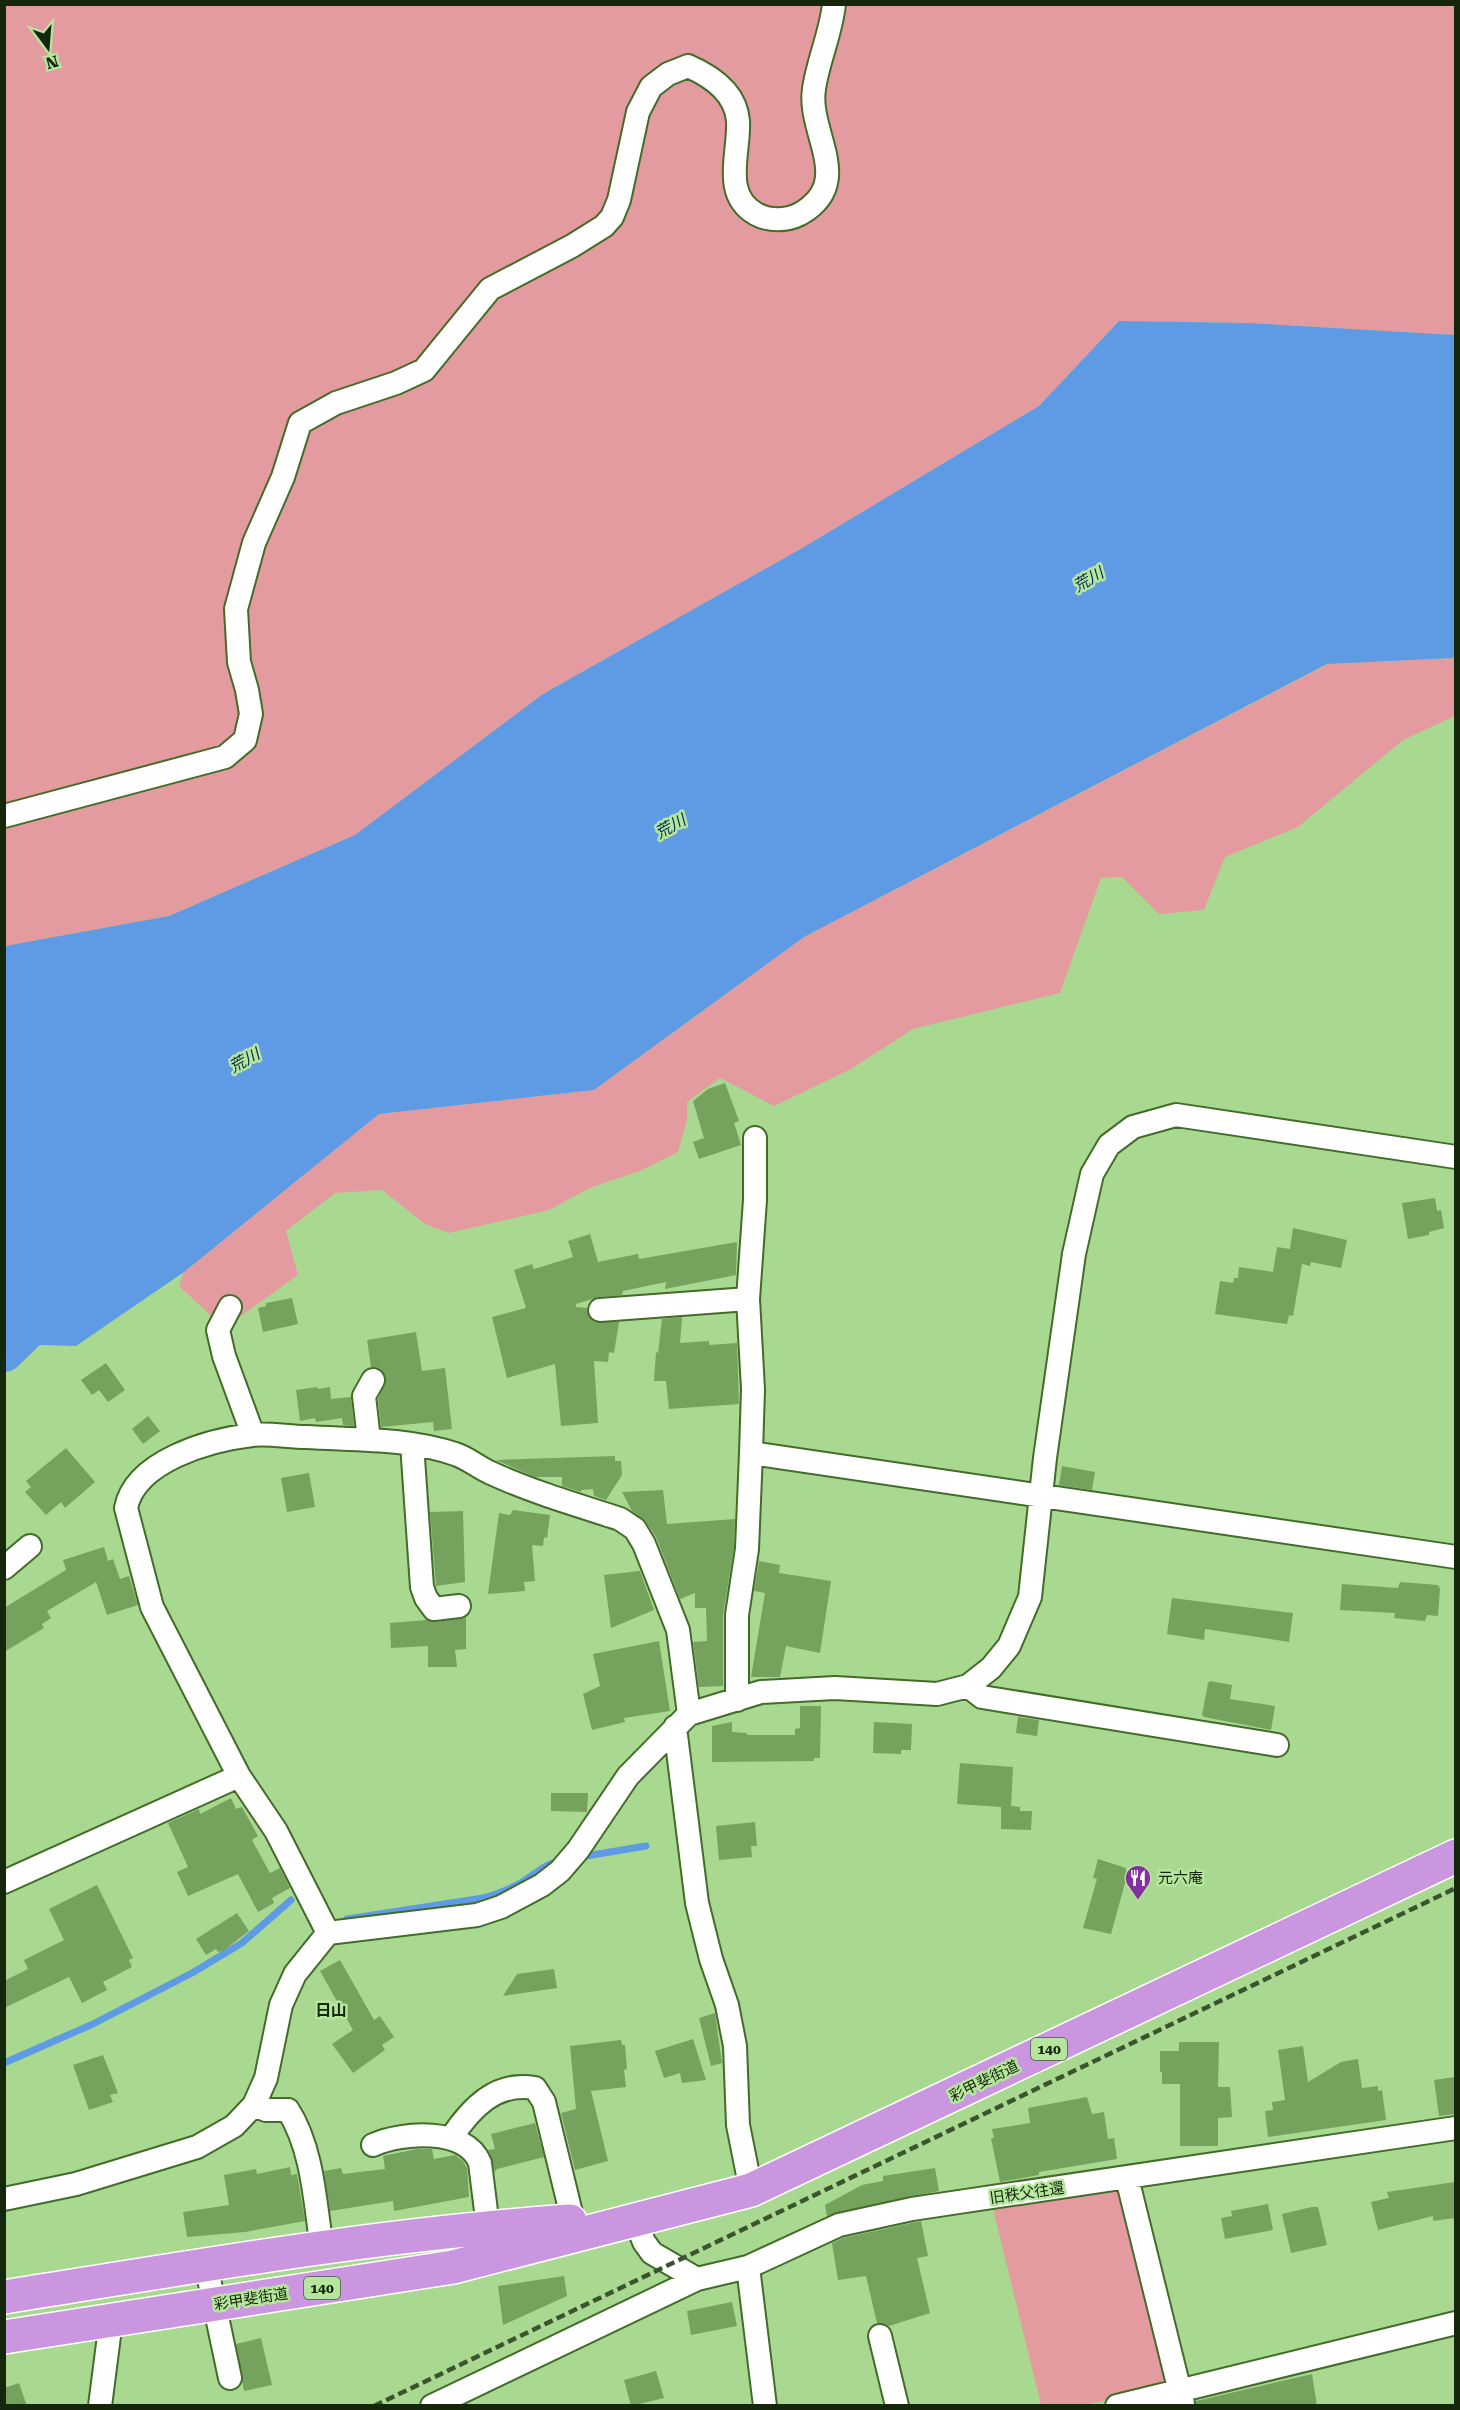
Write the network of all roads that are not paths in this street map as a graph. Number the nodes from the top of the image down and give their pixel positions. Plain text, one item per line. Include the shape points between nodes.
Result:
1 (834, 4) edge
2 (4, 816) edge
3 (755, 1138) dead end
4 (1455, 1157) edge
5 (748, 1299) junction
6 (230, 1307) dead end
7 (600, 1310) dead end
8 (373, 1380) dead end
9 (253, 1435) junction
10 (369, 1440) junction
11 (412, 1444) junction
12 (751, 1453) junction
13 (1041, 1497) junction
14 (30, 1546) dead end
15 (1455, 1557) edge
16 (4, 1568) edge
17 (459, 1606) dead end
18 (968, 1686) junction
19 (737, 1700) junction
20 (682, 1720) junction
21 (1277, 1745) dead end
22 (239, 1776) junction
23 (1455, 1856) edge
24 (4, 1882) edge
25 (328, 1933) junction
26 (254, 2105) junction
27 (1455, 2128) edge
28 (451, 2138) junction
29 (373, 2145) dead end
30 (1127, 2178) junction
31 (751, 2190) junction
32 (4, 2199) edge
33 (635, 2219) junction
34 (573, 2221) junction
35 (488, 2227) junction
36 (322, 2249) junction
37 (206, 2265) junction
38 (748, 2267) junction
39 (697, 2279) junction
40 (4, 2297) edge
41 (214, 2305) junction
42 (108, 2321) junction
43 (1455, 2323) edge
44 (880, 2336) dead end
45 (4, 2337) edge
46 (230, 2378) dead end
47 (1182, 2398) edge
48 (100, 2406) edge
49 (432, 2406) edge
50 (765, 2406) edge
51 (897, 2406) edge
52 (1117, 2406) edge

1 - 2 street via 813,91 814,114 828,164 824,188 813,206 779,220 756,214 741,201 733,162 738,119 725,89 705,73 688,66 668,74 651,87 638,112 619,200 604,226 490,289 424,370 336,403 300,423 283,477 254,543 236,609 239,662 250,714 244,740 225,757
3 - 5 street
4 - 13 street via 1176,1115 1133,1127 1109,1145 1092,1174 1074,1254
5 - 7 street
5 - 12 street via 753,1389
6 - 9 street via 218,1330
8 - 10 street via 364,1396
9 - 10 street
9 - 22 street via 174,1456 129,1492 126,1508 152,1607
10 - 11 street
11 - 17 street via 422,1587 434,1609
11 - 20 street via 456,1454 491,1474 620,1519 634,1529 644,1544 678,1630
12 - 13 street
12 - 19 street via 747,1548 737,1615
13 - 15 street
13 - 18 street via 1030,1597 1009,1646 991,1668
14 - 16 street
18 - 19 street via 937,1695 835,1688 761,1692
18 - 21 street via 982,1697
19 - 20 street
20 - 25 street via 628,1776 560,1871 525,1896 477,1915
20 - 31 street via 697,1903 735,2046 738,2125
22 - 24 street
22 - 25 street via 276,1831
23 - 31 highway, 彩甲斐街道 / 140
25 - 26 street via 295,1974 281,2005 266,2078
26 - 32 street via 234,2126 197,2147 76,2184
26 - 36 street via 266,2110 288,2110 293,2117 307,2150
27 - 30 street, 旧秩父往還
28 - 29 street via 407,2138
28 - 34 street via 463,2120 497,2091 535,2088 544,2102
28 - 35 street via 477,2154
30 - 38 street, 旧秩父往還 via 912,2210 839,2225
30 - 47 street
31 - 33 highway, 彩甲斐街道 / 140
33 - 34 highway, 彩甲斐街道 / 140
33 - 39 street via 652,2253
33 - 41 highway, 彩甲斐街道 / 140 via 453,2267
34 - 35 highway, 彩甲斐街道 / 140
35 - 36 highway, 彩甲斐街道 / 140
36 - 37 highway, 彩甲斐街道 / 140
37 - 40 highway, 彩甲斐街道 / 140
37 - 41 street
38 - 39 street, 旧秩父往還
38 - 50 street
39 - 49 street, 旧秩父往還
41 - 42 highway, 彩甲斐街道 / 140
41 - 46 street
42 - 45 highway, 彩甲斐街道 / 140
42 - 48 street
43 - 47 street
44 - 51 street
47 - 52 street

